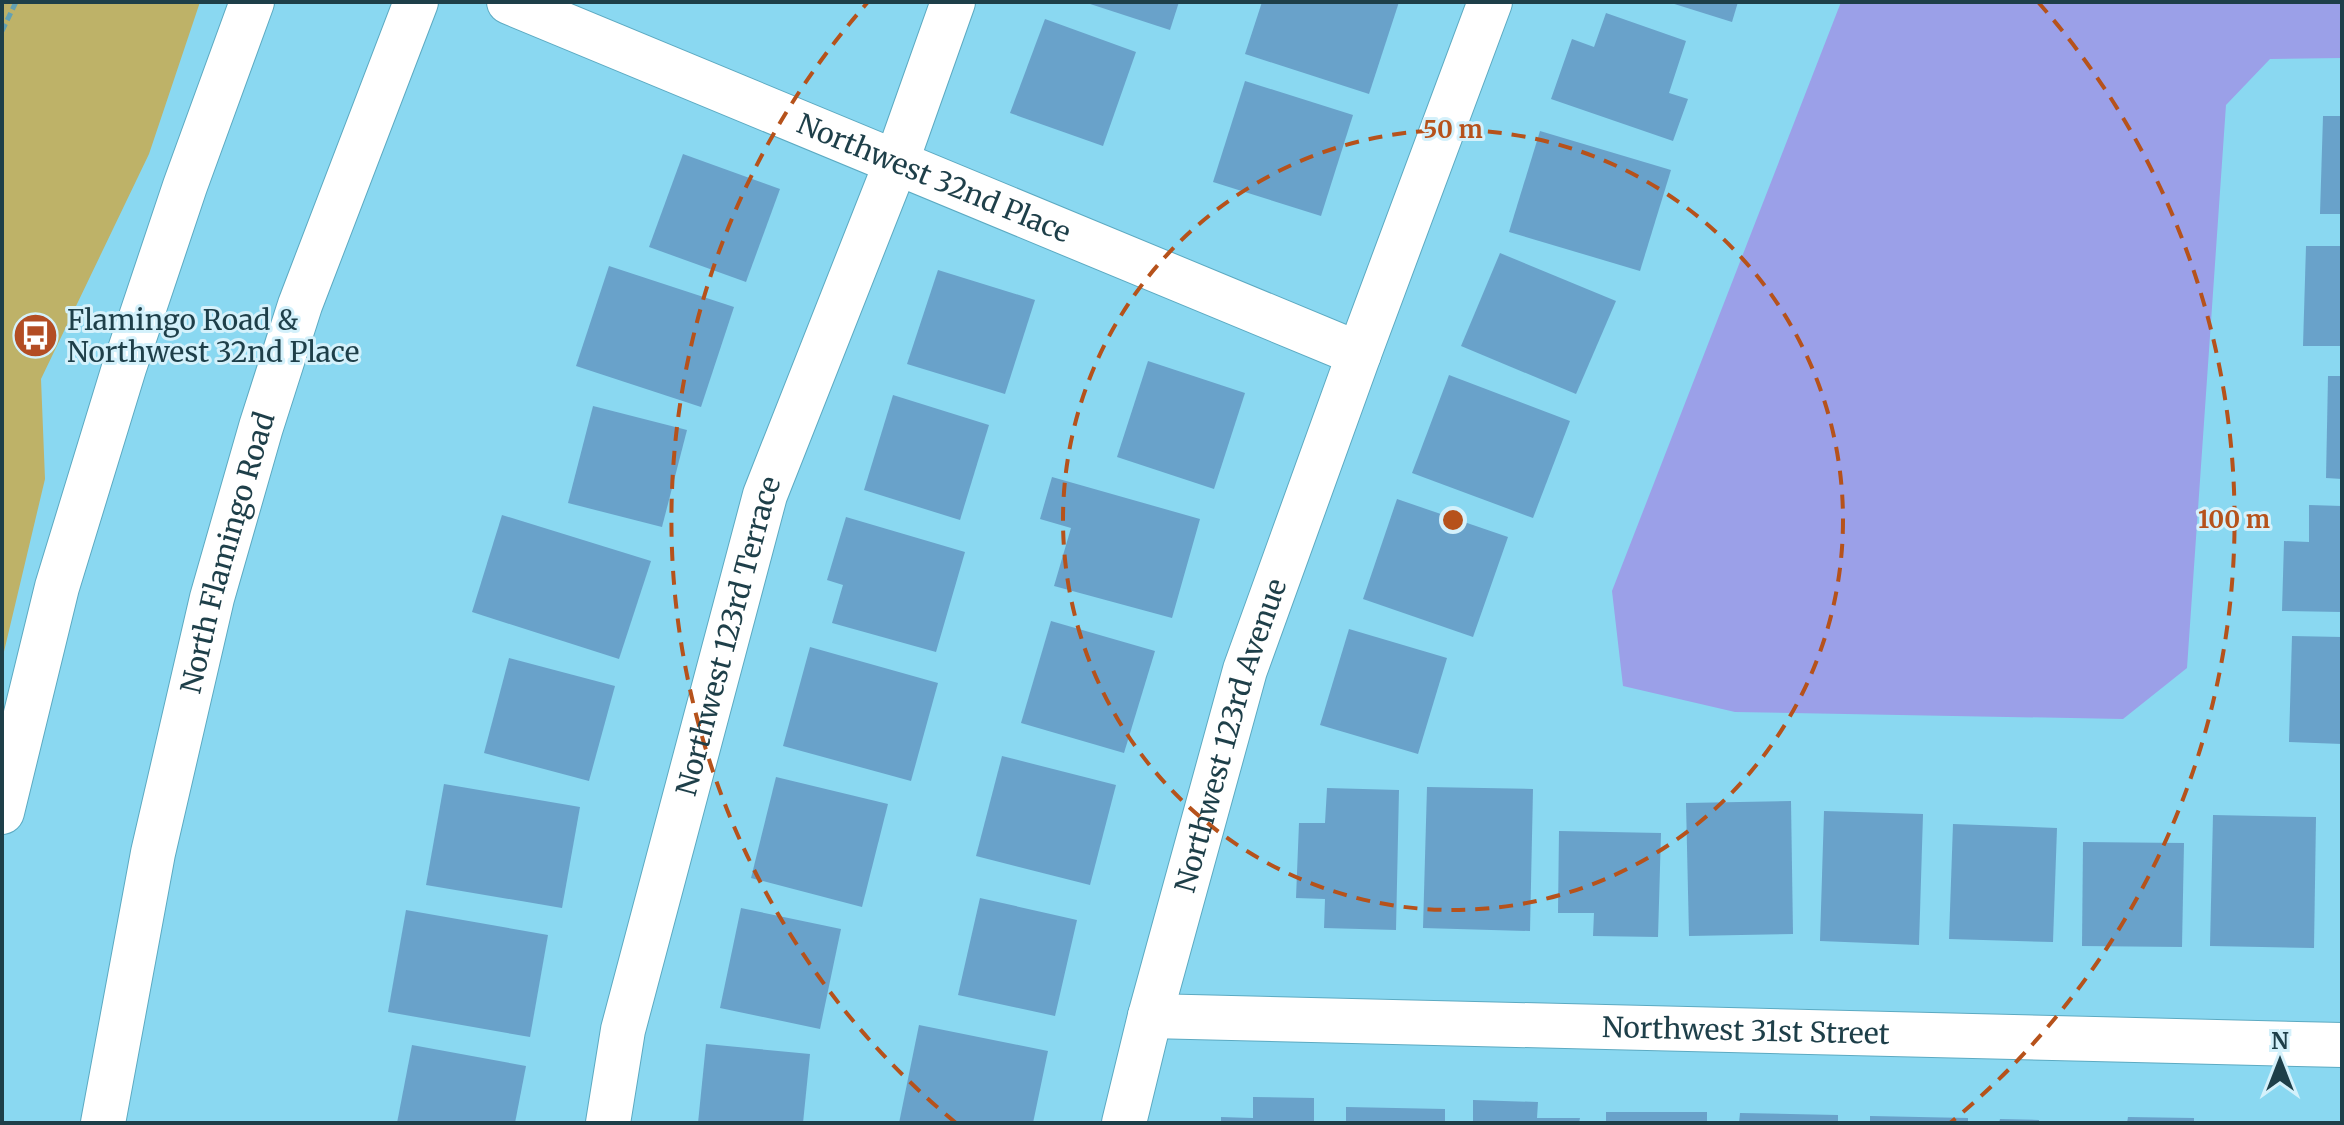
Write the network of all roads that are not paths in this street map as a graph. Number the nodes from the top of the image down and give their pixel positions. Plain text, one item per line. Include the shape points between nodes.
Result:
1 (252, 2) edge
2 (416, 2) edge
3 (509, 2) edge
4 (953, 2) edge
5 (1490, 2) edge
6 (896, 163) junction
7 (1359, 354) junction
8 (2, 812) edge
9 (1150, 1016) junction
10 (2342, 1045) edge
11 (103, 1123) edge
12 (608, 1123) edge
13 (1124, 1123) edge

1 - 8 main road via 124,368 57,587
2 - 11 main road, North Flamingo Road via 300,305 212,598 153,853
3 - 6 main road, Northwest 32nd Place
4 - 6 main road, Northwest 123rd Terrace
5 - 7 main road, Northwest 123rd Avenue
6 - 7 main road, Northwest 32nd Place
6 - 12 main road, Northwest 123rd Terrace via 765,495 623,1030
7 - 9 main road, Northwest 123rd Avenue via 1245,670
9 - 10 main road, Northwest 31st Street
9 - 13 main road, Northwest 123rd Avenue

